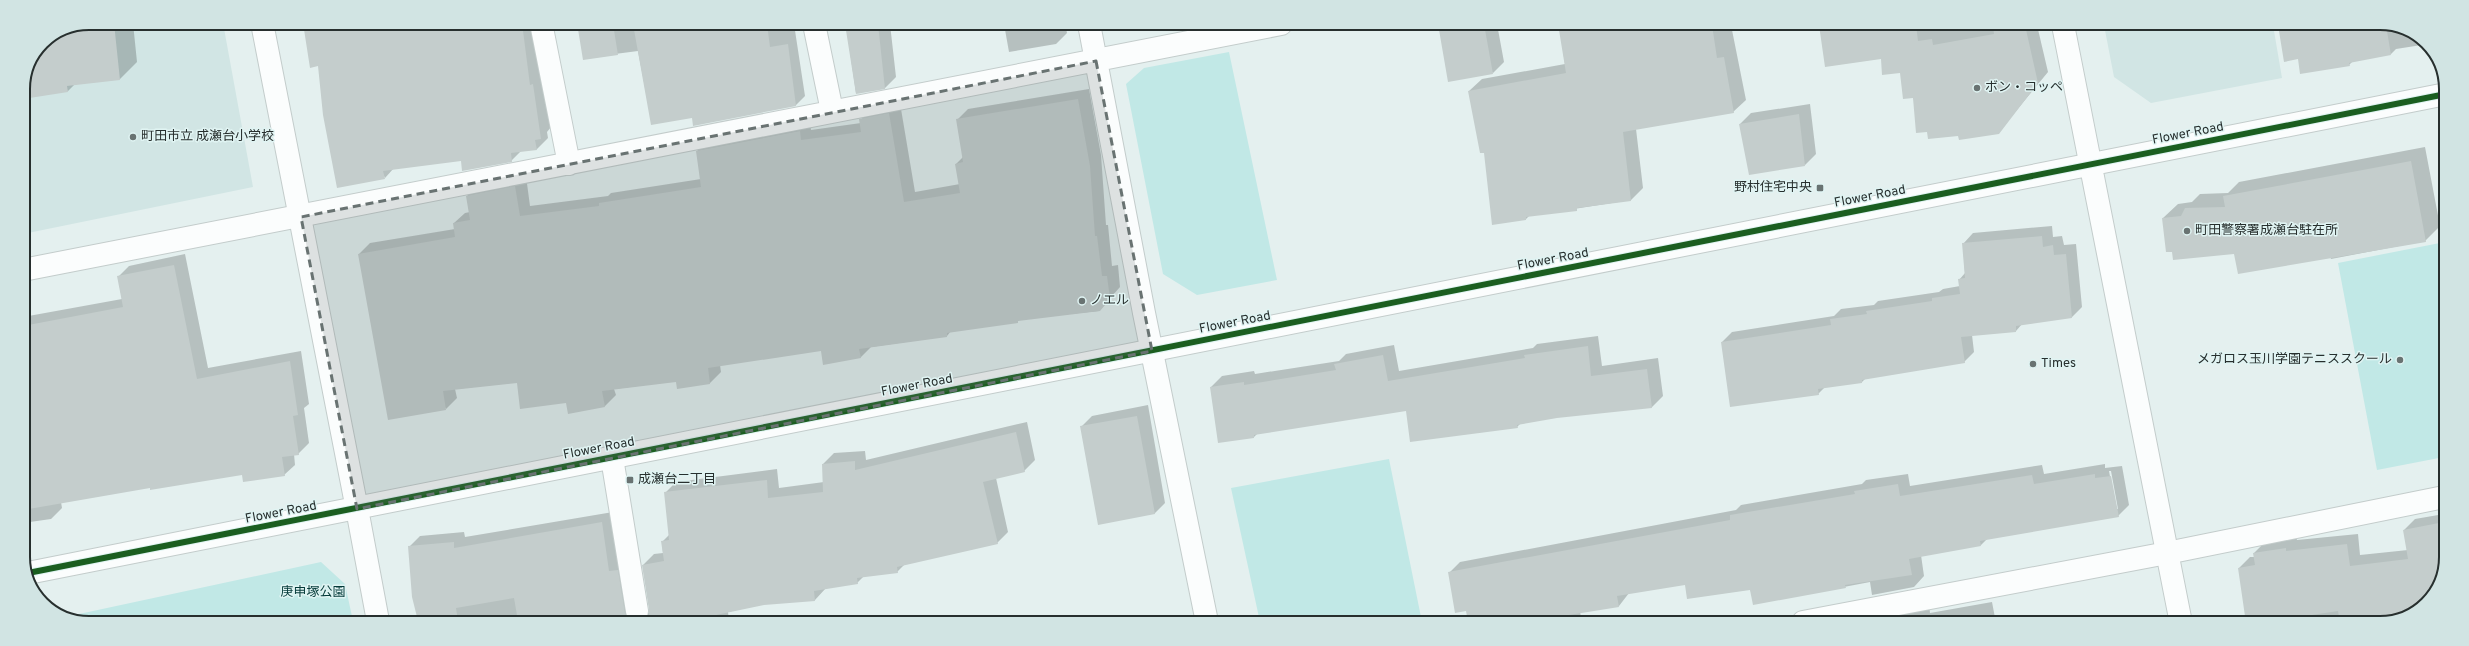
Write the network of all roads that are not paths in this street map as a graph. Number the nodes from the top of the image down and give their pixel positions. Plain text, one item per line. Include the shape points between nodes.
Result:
1 (263, 30) edge
2 (542, 30) edge
3 (815, 30) edge
4 (1090, 30) edge
5 (1250, 30) edge
6 (2064, 30) edge
7 (1096, 60) junction
8 (2439, 95) edge
9 (832, 111) junction
10 (569, 164) junction
11 (2091, 164) junction
12 (301, 216) junction
13 (30, 269) edge
14 (1152, 351) junction
15 (612, 458) junction
16 (2439, 498) edge
17 (357, 509) junction
18 (2167, 553) junction
19 (32, 572) edge
20 (638, 611) dead end
21 (377, 616) edge
22 (1206, 616) edge
23 (1835, 616) edge
24 (2180, 616) edge

1 - 12 street
2 - 10 street
3 - 9 street
4 - 7 street
5 - 7 street
6 - 11 street
7 - 9 street
7 - 14 street
8 - 11 street, Flower Road
9 - 10 street
10 - 12 street
11 - 14 street, Flower Road
11 - 18 street
12 - 13 street
12 - 17 street
14 - 15 street, Flower Road
14 - 22 street
15 - 17 street, Flower Road
15 - 20 street
16 - 18 street
17 - 19 street, Flower Road
17 - 21 street
18 - 23 street
18 - 24 street

